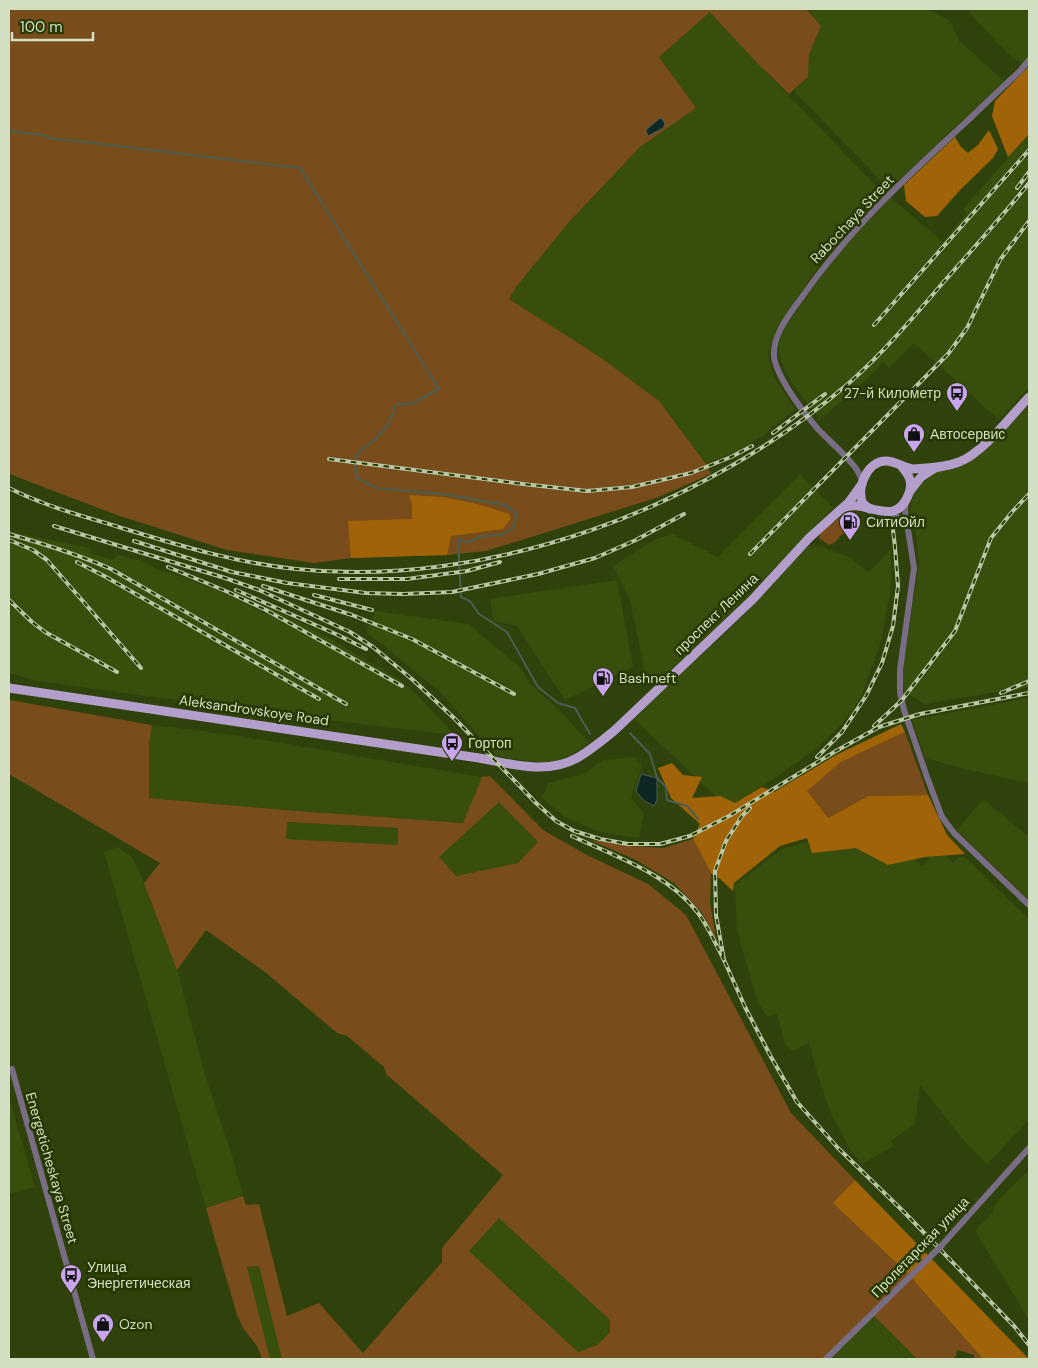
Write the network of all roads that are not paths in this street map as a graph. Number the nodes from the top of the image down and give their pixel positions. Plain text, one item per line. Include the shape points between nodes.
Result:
1 (1029, 60) edge
2 (1029, 396) edge
3 (874, 466) junction
4 (855, 467) junction
5 (902, 467) junction
6 (937, 467) junction
7 (862, 483) junction
8 (908, 495) junction
9 (842, 508) junction
10 (870, 509) junction
11 (885, 512) junction
12 (908, 528) junction
13 (9, 688) edge
14 (494, 760) joint
15 (1029, 905) edge
16 (10, 1070) edge
17 (1029, 1148) edge
18 (93, 1359) edge
19 (826, 1359) edge

1 - 4 street, Rabochaya Street via 878,205 840,246 780,330 774,358 780,374 812,422
2 - 6 main road via 971,455 957,463
3 - 4 street
3 - 5 main road via 885,461
3 - 7 main road
4 - 7 street, Rabochaya Street
5 - 6 main road
5 - 8 main road via 910,478
6 - 8 main road via 921,477
7 - 9 main road, проспект Ленина
7 - 10 main road via 861,500
8 - 11 main road via 899,508
8 - 12 street via 905,510
9 - 10 main road via 857,505
9 - 14 main road, проспект Ленина via 809,538 753,599 599,743 578,758 554,766
10 - 11 main road
11 - 12 street via 901,519
12 - 15 street via 914,568 900,670 904,710 942,816 954,833
13 - 14 main road, Aleksandrovskoye Road
16 - 18 street, Energeticheskaya Street
17 - 19 street, Пролетарская улица via 939,1249

